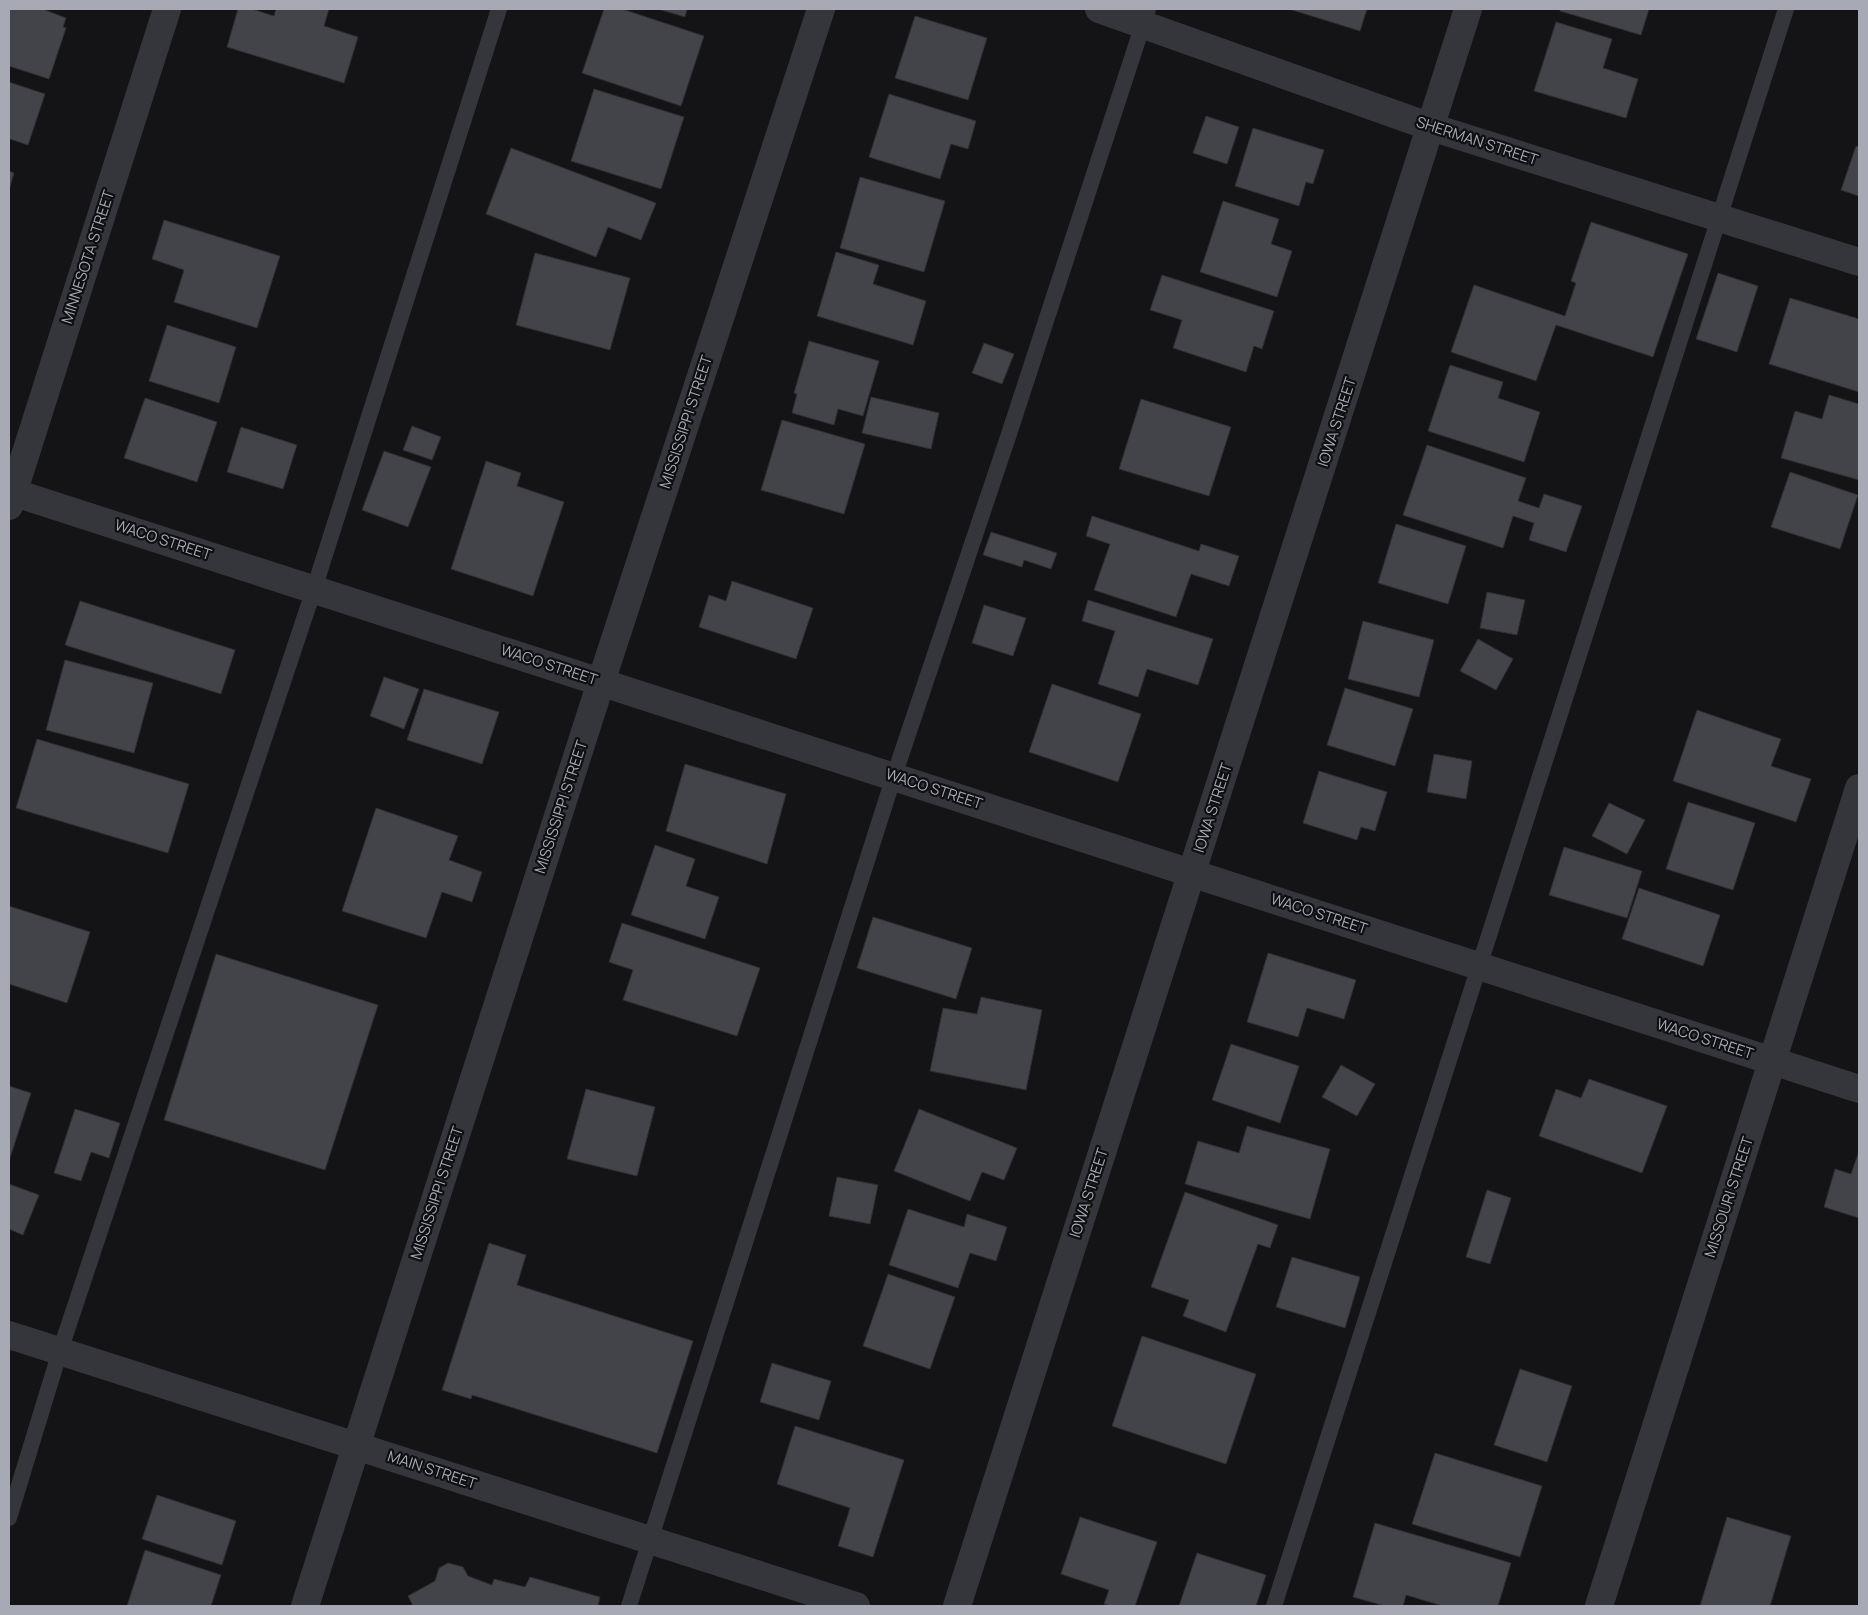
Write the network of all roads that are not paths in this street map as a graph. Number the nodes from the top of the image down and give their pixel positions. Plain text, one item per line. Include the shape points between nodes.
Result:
1 (167, 9) edge
2 (499, 9) edge
3 (821, 9) edge
4 (1099, 9) edge
5 (1468, 9) edge
6 (1786, 9) edge
7 (1146, 16) edge
8 (1431, 127) junction
9 (1718, 218) junction
10 (1859, 262) edge
11 (10, 496) edge
12 (314, 589) junction
13 (601, 682) junction
14 (894, 776) junction
15 (1859, 788) edge
16 (1192, 873) junction
17 (1479, 966) junction
18 (1772, 1061) junction
19 (1859, 1089) edge
20 (9, 1335) edge
21 (60, 1351) junction
22 (357, 1446) junction
23 (9, 1518) edge
24 (649, 1540) junction
25 (305, 1606) edge
26 (629, 1606) edge
27 (856, 1606) edge
28 (957, 1606) edge
29 (1274, 1606) edge
30 (1598, 1606) edge

1 - 11 street, MINNESOTA STREET
2 - 12 lane
3 - 13 street, MISSISSIPPI STREET
4 - 7 street, SHERMAN STREET
5 - 8 street, IOWA STREET
6 - 9 lane
7 - 8 street, SHERMAN STREET
7 - 14 lane
8 - 9 street, SHERMAN STREET
8 - 16 street, IOWA STREET
9 - 10 street, SHERMAN STREET
9 - 17 lane
11 - 12 street, WACO STREET
12 - 13 street, WACO STREET
12 - 21 lane
13 - 14 street, WACO STREET
13 - 22 street, MISSISSIPPI STREET
14 - 16 street, WACO STREET
14 - 24 lane
15 - 18 street, MISSOURI STREET
16 - 17 street, WACO STREET
16 - 28 street, IOWA STREET
17 - 18 street, WACO STREET
17 - 29 lane
18 - 19 street, WACO STREET
18 - 30 street, MISSOURI STREET
20 - 21 street, MAIN STREET
21 - 22 street, MAIN STREET
21 - 23 lane
22 - 24 street, MAIN STREET
22 - 25 street, MISSISSIPPI STREET
24 - 26 lane
24 - 27 street, MAIN STREET

